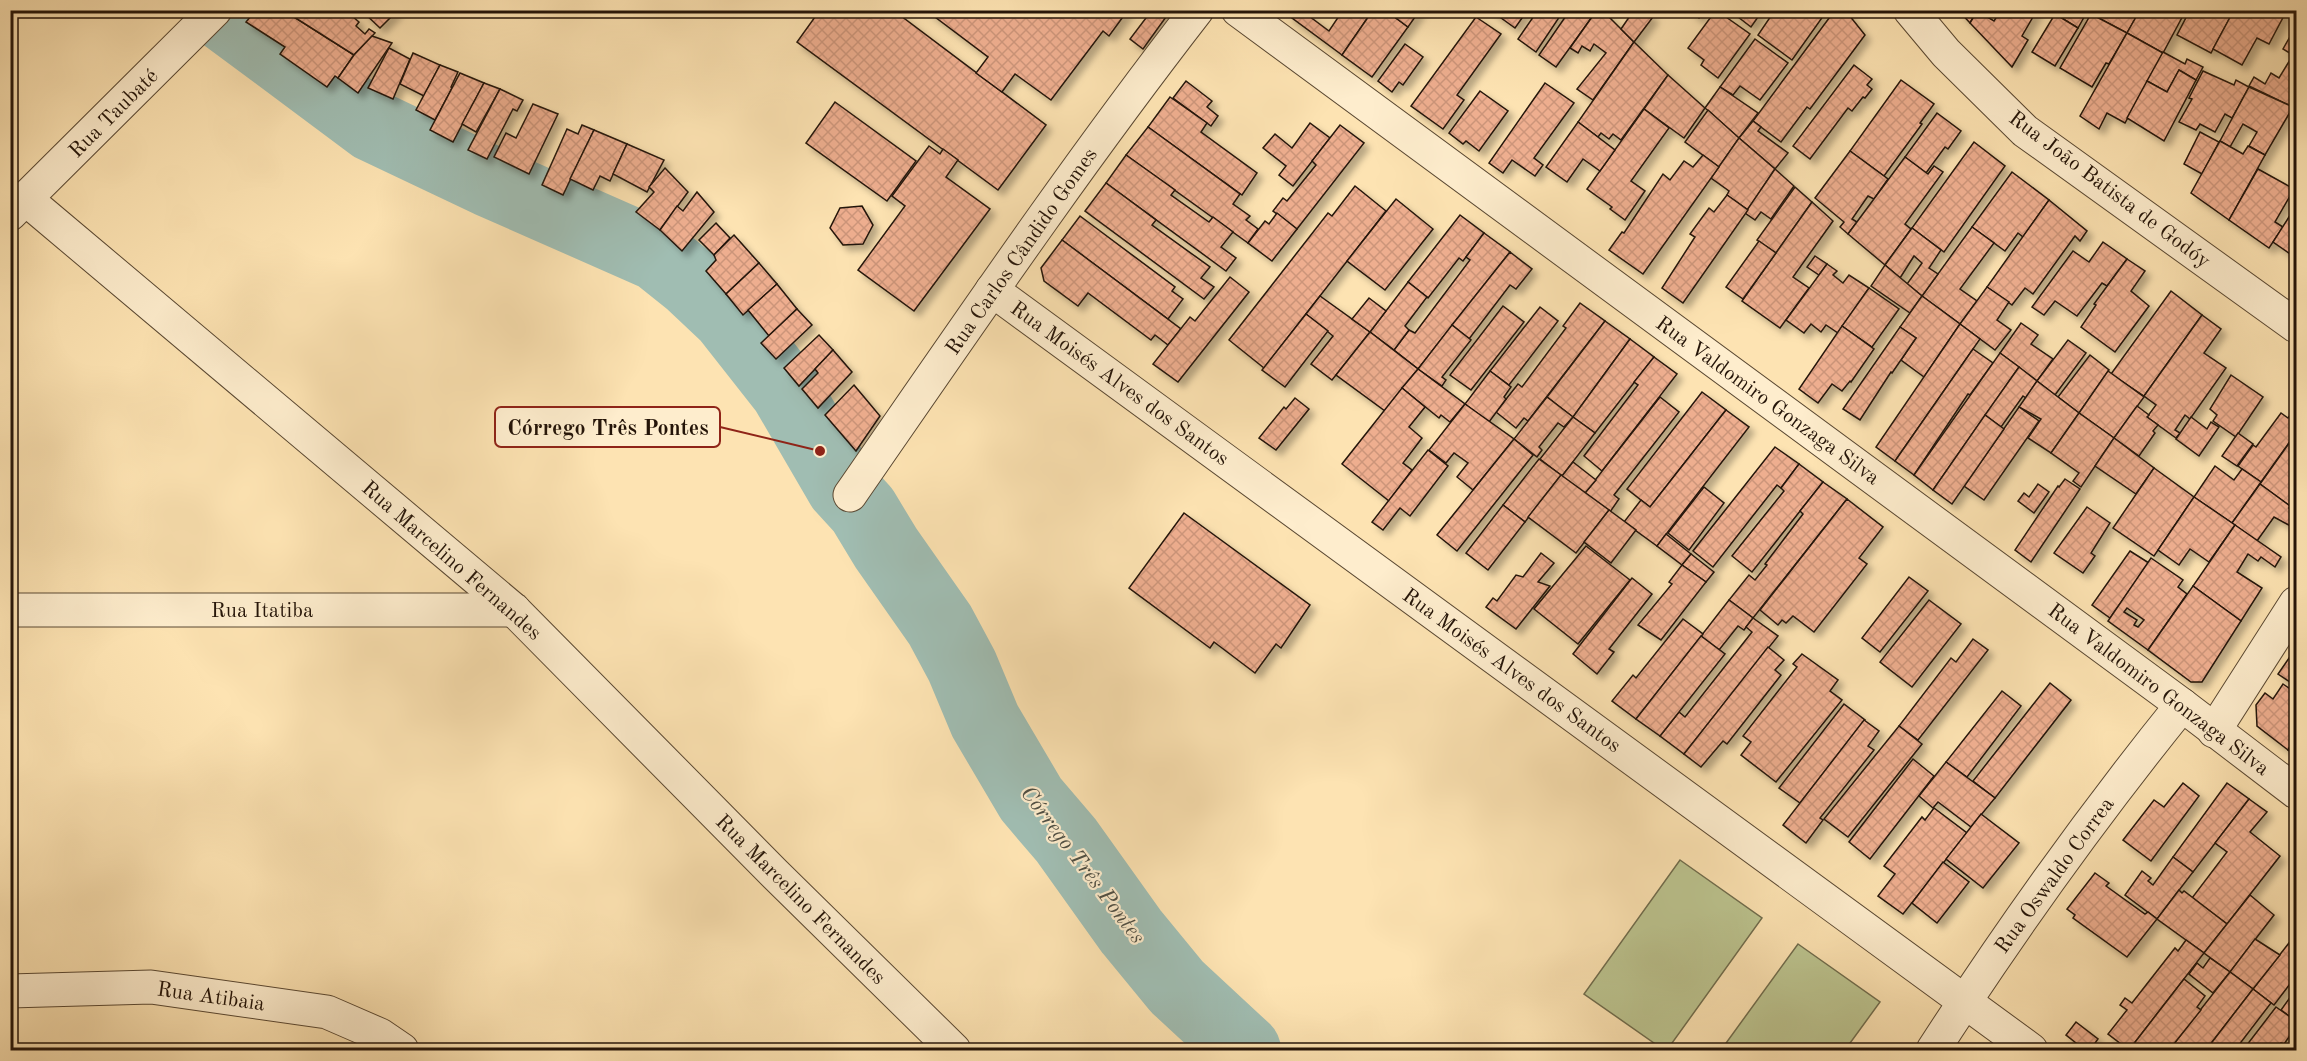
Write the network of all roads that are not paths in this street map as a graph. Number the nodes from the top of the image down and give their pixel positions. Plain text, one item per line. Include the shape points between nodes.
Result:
1 (215, 10) edge
2 (1197, 10) edge
3 (1238, 10) edge
4 (1910, 10) edge
5 (19, 207) edge
6 (992, 290) junction
7 (2296, 327) edge
8 (850, 495) dead end
9 (2296, 603) edge
10 (10, 610) edge
11 (514, 610) junction
12 (2182, 705) junction
13 (2214, 731) junction
14 (2296, 792) edge
15 (10, 991) edge
16 (1963, 1001) junction
17 (402, 1050) edge
18 (954, 1050) edge
19 (1933, 1050) edge
20 (2031, 1050) edge

1 - 5 street, Rua Taubaté
2 - 6 street, Rua Carlos Cândido Gomes
3 - 12 street, Rua Valdomiro Gonzaga Silva
4 - 7 street, Rua João Batista de Godóy via 1946,53 2025,131
5 - 11 street, Rua Marcelino Fernandes
6 - 8 street, Rua Carlos Cândido Gomes
6 - 16 street, Rua Moisés Alves dos Santos
9 - 13 street
10 - 11 street, Rua Itatiba
11 - 18 street, Rua Marcelino Fernandes
12 - 13 street, Rua Valdomiro Gonzaga Silva
12 - 16 street, Rua Oswaldo Correa
13 - 14 street, Rua Valdomiro Gonzaga Silva
15 - 17 street, Rua Atibaia via 151,987 327,1012 380,1035
16 - 19 street, Rua Oswaldo Correa
16 - 20 street, Rua Moisés Alves dos Santos

